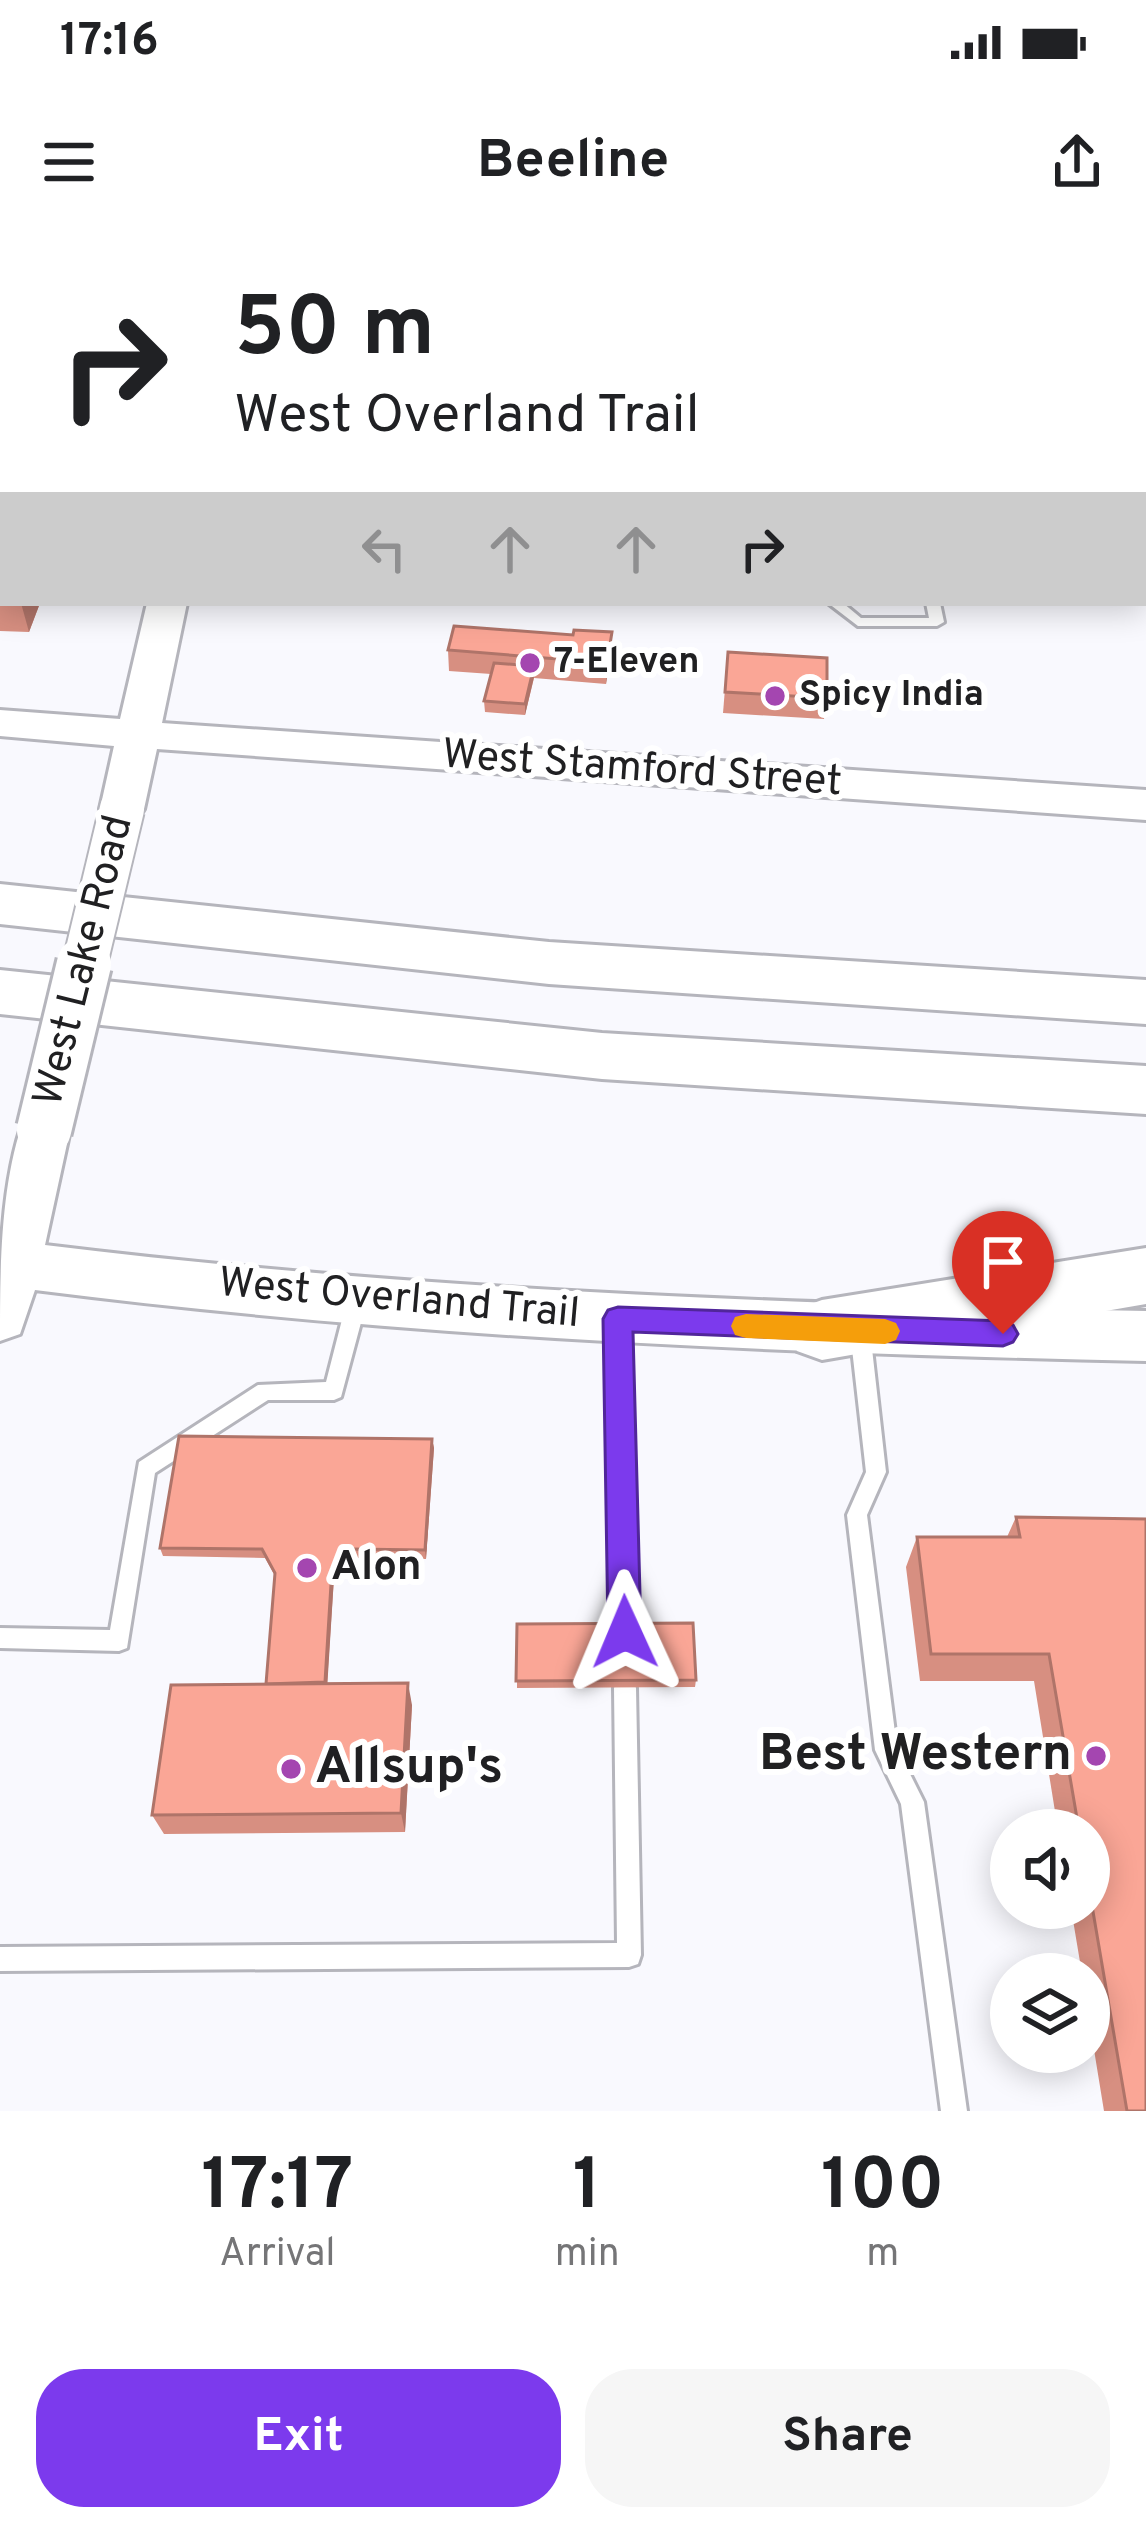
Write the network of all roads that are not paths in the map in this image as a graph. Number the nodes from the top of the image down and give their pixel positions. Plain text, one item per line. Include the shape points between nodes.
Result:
1 (165, 606) edge
2 (837, 606) edge
3 (934, 606) edge
4 (0, 723) edge
5 (139, 735) junction
6 (1146, 805) edge
7 (0, 904) edge
8 (0, 992) edge
9 (1146, 1002) edge
10 (1146, 1090) edge
11 (1146, 1276) edge
12 (4, 1281) edge
13 (357, 1300) junction
14 (618, 1319) junction
15 (841, 1330) junction
16 (1146, 1336) edge
17 (625, 1632) edge
18 (0, 1638) edge
19 (625, 1688) edge
20 (0, 1959) edge
21 (954, 2111) edge

1 - 5 main road, West Lake Road
2 - 3 lane via 858,622 937,622
4 - 5 main road, West Stamford Street
5 - 6 main road, West Stamford Street
5 - 12 main road, West Lake Road, bridge
7 - 9 highway via 549,963
8 - 10 highway via 602,1055
11 - 15 highway
12 - 13 main road, West Overland Trail
13 - 14 main road, West Overland Trail
13 - 18 lane via 334,1391 265,1391 146,1468 119,1641
14 - 15 main road, West Overland Trail
14 - 17 lane
15 - 16 main road, West Overland Trail
15 - 21 lane via 876,1472 857,1515 886,1750 912,1802
19 - 20 lane via 629,1955

